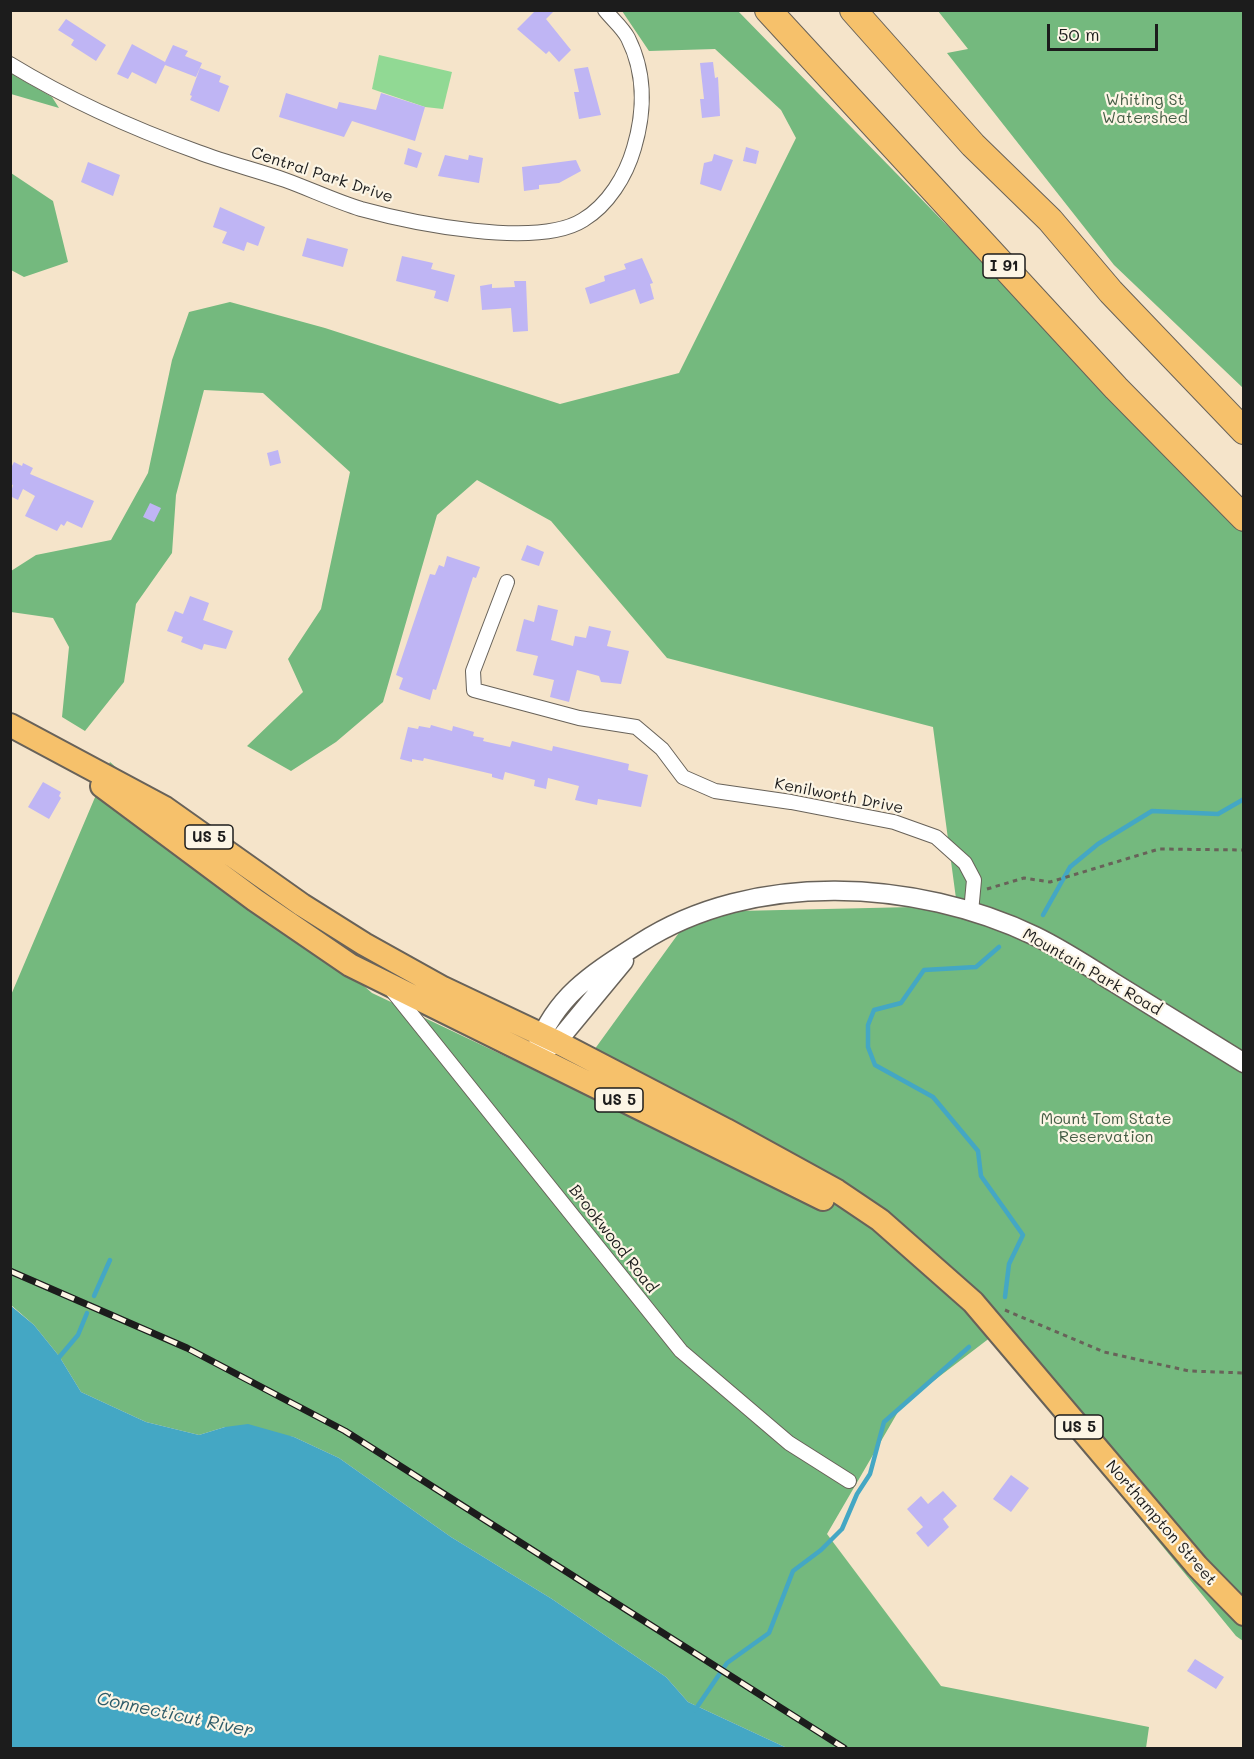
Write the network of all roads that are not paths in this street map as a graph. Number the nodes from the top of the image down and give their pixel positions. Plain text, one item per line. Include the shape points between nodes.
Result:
1 (604, 10) edge
2 (768, 10) edge
3 (853, 10) edge
4 (10, 64) edge
5 (1244, 431) edge
6 (1244, 518) edge
7 (507, 582) dead end
8 (10, 724) edge
9 (45, 745) junction
10 (972, 903) junction
11 (386, 983) junction
12 (549, 1039) junction
13 (534, 1057) junction
14 (1244, 1063) edge
15 (910, 1244) junction
16 (849, 1481) dead end
17 (1244, 1614) edge

1 - 4 street, Central Park Drive via 627,37 642,82 643,118 631,159 609,199 582,221 543,231 491,233 432,225 360,208 198,152 94,109
2 - 6 highway, I 91 via 1116,388
3 - 5 highway via 973,145 1050,220 1110,292
7 - 10 street, Kenilworth Drive via 473,671 474,690 579,718 636,727 662,749 683,777 715,791 894,822 936,837 965,862 974,880
8 - 9 main road, US 5
9 - 11 main road, US 5 via 305,935
9 - 12 main road, US 5 via 165,808 364,944 443,988
10 - 12 street, Mountain Park Road via 836,892 780,892 723,904 652,935
10 - 14 street, Mountain Park Road via 1035,936
11 - 13 main road, US 5
11 - 16 street, Brookwood Road via 681,1351 789,1443
12 - 13 street, Mountain Park Road
12 - 15 main road, US 5 via 837,1191
13 - 15 main road, US 5
15 - 17 main road, Northampton Street / US 5 via 973,1302 1170,1536

